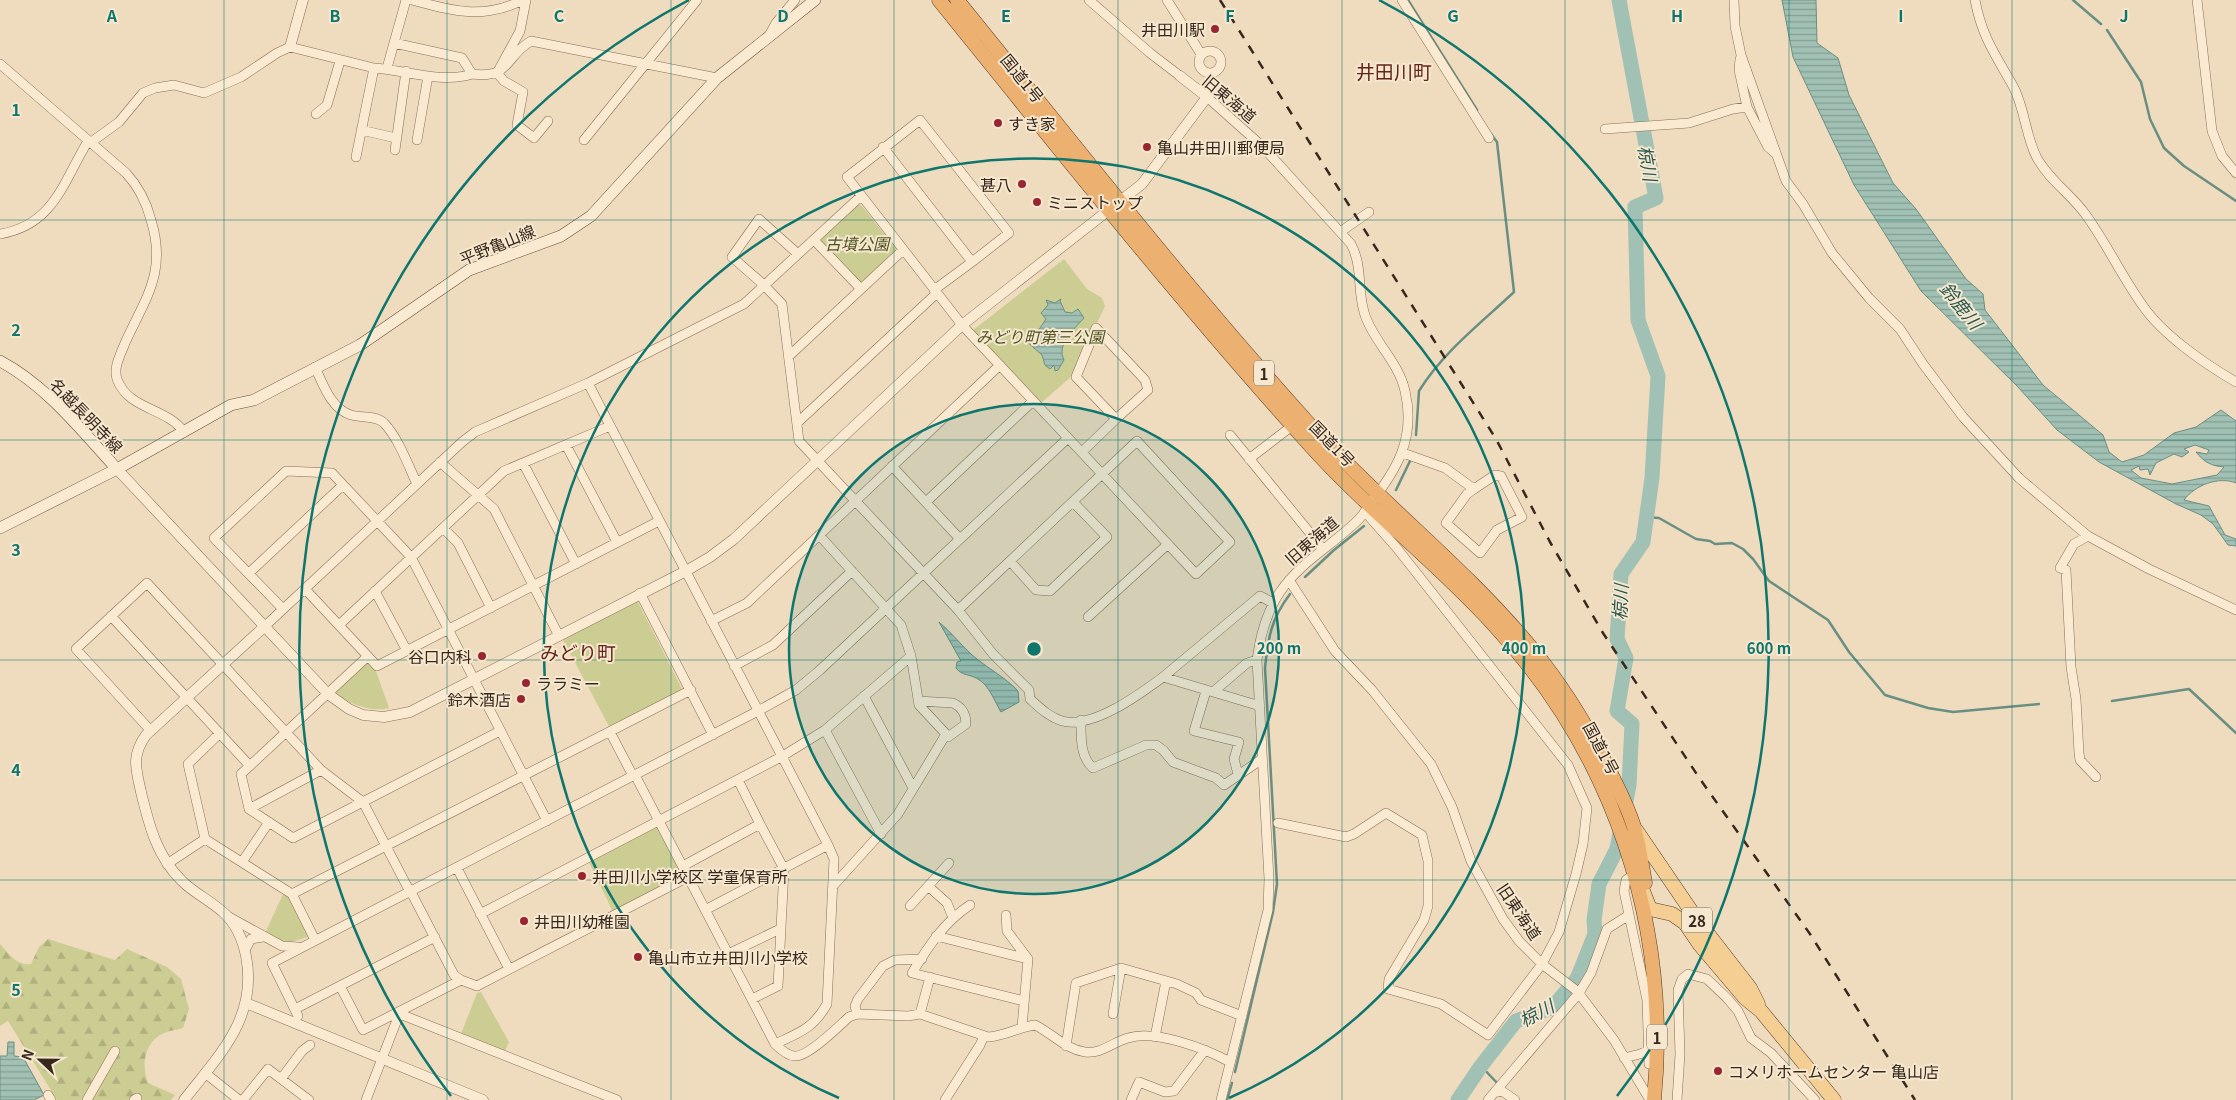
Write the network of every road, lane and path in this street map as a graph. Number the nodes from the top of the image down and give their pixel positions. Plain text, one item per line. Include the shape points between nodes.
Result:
1 (304, 0) edge
2 (406, 0) edge
3 (412, 0) edge
4 (524, 0) edge
5 (697, 0) edge
6 (795, 0) edge
7 (815, 0) edge
8 (939, 0) edge
9 (957, 0) edge
10 (1089, 0) edge
11 (1166, 0) edge
12 (1402, 0) edge
13 (1734, 0) edge
14 (1975, 0) edge
15 (2197, 0) edge
16 (434, 3) edge
17 (770, 35) junction
18 (394, 44) junction
19 (290, 47) junction
20 (1202, 54) junction
21 (1741, 55) junction
22 (340, 61) junction
23 (0, 64) edge
24 (647, 64) junction
25 (374, 68) junction
26 (386, 68) junction
27 (1217, 70) junction
28 (406, 71) junction
29 (1204, 72) junction
30 (497, 73) junction
31 (472, 74) junction
32 (428, 76) junction
33 (1180, 76) joint
34 (717, 78) junction
35 (1209, 92) junction
36 (1747, 107) junction
37 (316, 114) dead end
38 (548, 121) dead end
39 (1608, 129) dead end
40 (361, 130) junction
41 (396, 138) junction
42 (1489, 138) dead end
43 (417, 140) dead end
44 (584, 140) dead end
45 (89, 142) junction
46 (883, 148) junction
47 (394, 150) dead end
48 (1777, 155) junction
49 (356, 157) dead end
50 (2236, 173) edge
51 (861, 196) junction
52 (1120, 202) junction
53 (1108, 211) junction
54 (1369, 212) dead end
55 (1340, 232) junction
56 (0, 234) edge
57 (814, 240) junction
58 (903, 250) junction
59 (798, 254) junction
60 (972, 262) junction
61 (764, 285) junction
62 (861, 289) junction
63 (935, 292) junction
64 (962, 326) junction
65 (789, 356) junction
66 (0, 361) edge
67 (1000, 365) junction
68 (315, 368) junction
69 (2236, 382) edge
70 (588, 383) junction
71 (1034, 401) junction
72 (1116, 419) junction
73 (797, 423) junction
74 (610, 426) junction
75 (1292, 426) junction
76 (184, 432) junction
77 (1230, 435) dead end
78 (1068, 438) junction
79 (566, 445) junction
80 (1082, 452) junction
81 (1403, 453) junction
82 (1249, 459) junction
83 (817, 460) junction
84 (440, 462) junction
85 (523, 463) junction
86 (892, 466) junction
87 (117, 469) junction
88 (1103, 474) junction
89 (417, 484) junction
90 (343, 485) junction
91 (1474, 489) junction
92 (478, 494) junction
93 (1379, 494) junction
94 (855, 500) junction
95 (926, 502) junction
96 (1073, 502) junction
97 (1367, 509) junction
98 (659, 521) junction
99 (377, 522) junction
100 (0, 528) edge
101 (443, 528) junction
102 (819, 535) junction
103 (2088, 536) junction
104 (960, 539) junction
105 (617, 542) junction
106 (1168, 544) junction
107 (1322, 549) junction
108 (411, 557) junction
109 (1010, 561) junction
110 (576, 564) junction
111 (686, 571) junction
112 (852, 571) junction
113 (249, 573) junction
114 (923, 573) junction
115 (1289, 580) junction
116 (534, 586) junction
117 (305, 589) junction
118 (375, 591) junction
119 (640, 593) junction
120 (1273, 603) junction
121 (492, 608) junction
122 (887, 608) junction
123 (283, 609) junction
124 (958, 610) junction
125 (2236, 610) edge
126 (111, 616) junction
127 (1088, 616) dead end
128 (711, 621) junction
129 (339, 625) junction
130 (264, 627) junction
131 (448, 631) junction
132 (559, 636) junction
133 (407, 650) junction
134 (368, 656) junction
135 (911, 656) junction
136 (1257, 660) junction
137 (222, 664) junction
138 (734, 666) junction
139 (1163, 677) junction
140 (474, 680) junction
141 (690, 690) junction
142 (1209, 691) junction
143 (328, 694) junction
144 (864, 696) junction
145 (187, 698) junction
146 (918, 701) junction
147 (1260, 706) junction
148 (758, 711) junction
149 (1081, 720) junction
150 (825, 730) junction
151 (151, 731) junction
152 (500, 731) junction
153 (286, 732) junction
154 (610, 732) junction
155 (220, 733) junction
156 (946, 734) junction
157 (713, 735) junction
158 (781, 757) junction
159 (1262, 759) junction
160 (250, 766) junction
161 (322, 770) junction
162 (1238, 774) junction
163 (523, 775) junction
164 (634, 775) junction
165 (2096, 777) dead end
166 (738, 780) junction
167 (913, 788) junction
168 (363, 802) junction
169 (249, 809) junction
170 (659, 820) junction
171 (547, 821) junction
172 (269, 822) junction
173 (1278, 823) dead end
174 (760, 824) junction
175 (1634, 827) junction
176 (881, 834) junction
177 (205, 839) junction
178 (828, 845) junction
179 (386, 846) junction
180 (1628, 852) junction
181 (242, 862) junction
182 (949, 863) dead end
183 (167, 864) junction
184 (683, 866) junction
185 (456, 868) junction
186 (784, 869) junction
187 (688, 877) junction
188 (1630, 877) dead end
189 (833, 886) junction
190 (928, 886) junction
191 (410, 892) junction
192 (292, 894) junction
193 (970, 905) dead end
194 (910, 906) dead end
195 (1650, 909) junction
196 (705, 910) junction
197 (224, 914) junction
198 (480, 914) junction
199 (1006, 915) dead end
200 (1629, 915) junction
201 (953, 918) junction
202 (780, 929) junction
203 (1649, 933) junction
204 (264, 936) junction
205 (936, 936) junction
206 (435, 937) junction
207 (315, 940) junction
208 (304, 946) junction
209 (245, 950) junction
210 (728, 954) junction
211 (922, 959) junction
212 (1028, 959) junction
213 (1543, 965) junction
214 (1121, 968) junction
215 (509, 970) junction
216 (930, 977) junction
217 (461, 980) junction
218 (1166, 981) junction
219 (340, 986) junction
220 (1578, 992) junction
221 (752, 999) junction
222 (1024, 1001) junction
223 (246, 1003) junction
224 (1761, 1011) junction
225 (400, 1013) junction
226 (857, 1014) junction
227 (920, 1014) junction
228 (1113, 1014) dead end
229 (1242, 1016) junction
230 (1022, 1027) junction
231 (984, 1036) junction
232 (1155, 1038) junction
233 (775, 1044) junction
234 (310, 1045) dead end
235 (1066, 1046) junction
236 (1205, 1050) junction
237 (1649, 1050) junction
238 (115, 1051) dead end
239 (1624, 1058) junction
240 (382, 1059) junction
241 (1230, 1062) junction
242 (205, 1073) junction
243 (281, 1079) junction
244 (1493, 1094) edge
245 (950, 1098) edge
246 (90, 1099) edge
247 (1649, 1099) edge
248 (184, 1100) edge
249 (239, 1100) edge
250 (243, 1100) edge
251 (309, 1100) edge
252 (366, 1100) edge
253 (483, 1100) edge
254 (617, 1100) edge
255 (1131, 1100) edge
256 (1221, 1100) edge
257 (1515, 1100) edge
258 (1677, 1100) edge
259 (1815, 1100) edge
260 (1834, 1100) edge

1 - 19 street
2 - 18 street
3 - 16 street
4 - 16 street via 505,8 474,13 457,12
4 - 30 street via 520,31
5 - 24 street
6 - 17 street
7 - 17 main road, 平野亀山線
8 - 53 highway, 国道1号 / 1
9 - 52 highway, 国道1号 / 1
10 - 33 street
11 - 20 street
12 - 42 street
13 - 21 street
14 - 69 street via 1987,41 2021,103 2028,139 2038,159 2096,229 2143,307 2184,346
15 - 50 street via 2212,131 2222,156
17 - 34 main road, 平野亀山線
18 - 26 street
18 - 31 street via 462,58
19 - 22 street
19 - 45 street via 241,77 204,93 174,85 143,93 119,122
20 - 27 street via 1208,51 1218,55
20 - 29 street via 1199,64
21 - 36 street via 1739,70
21 - 48 street
22 - 25 street
22 - 37 street via 327,105
23 - 45 street
24 - 30 street via 531,41
24 - 34 street
24 - 44 street
25 - 26 street
25 - 40 street
26 - 28 street
27 - 29 street
27 - 35 street
28 - 32 street
28 - 41 street
29 - 35 street
30 - 31 street
30 - 38 street via 523,92 517,125 534,138
31 - 32 street via 462,77
32 - 43 street
33 - 35 street, 旧東海道
34 - 68 main road, 平野亀山線 via 591,216 578,226 561,236 470,270 360,345
35 - 52 street via 1142,184
35 - 55 street, 旧東海道
36 - 39 street via 1690,122
36 - 48 street via 1768,147
40 - 41 street
40 - 49 street
41 - 47 street
45 - 56 street via 63,189 47,210 27,226
45 - 76 street via 126,173 141,193 158,247 153,279 119,359 116,374 132,399 170,418
46 - 51 street via 846,177
46 - 60 street
46 - 60 street via 920,120 1009,233
48 - 103 street via 1786,181 1832,253 1900,329 1963,417 2018,478
51 - 57 street
51 - 58 street
52 - 53 street
52 - 93 highway, 国道1号 / 1 via 1309,424
53 - 64 street
53 - 75 highway, 国道1号 / 1
54 - 55 street
55 - 81 street, 旧東海道 via 1357,257 1365,317 1398,370 1405,388 1408,406
57 - 59 street
57 - 62 street
58 - 62 street
58 - 63 street
59 - 61 street
59 - 61 street via 759,219 732,257
60 - 63 street
61 - 65 street via 782,304
61 - 70 street via 744,304
62 - 65 street
63 - 64 street
63 - 73 street
64 - 67 street
64 - 83 street
65 - 73 street
66 - 87 main road, 名越長明寺線 via 48,396
67 - 71 street
67 - 86 street
68 - 76 main road, 平野亀山線 via 254,400 231,405
68 - 89 street via 341,410 383,422 402,451
70 - 74 street
70 - 84 street via 480,430
71 - 78 street
71 - 95 street
72 - 72 street via 1076,377 1096,328 1145,380 1148,390
72 - 80 street
73 - 83 street via 799,441
74 - 79 street
74 - 98 street
75 - 82 street
75 - 97 highway, 国道1号 / 1
76 - 87 main road, 平野亀山線
77 - 82 street
78 - 80 street
78 - 104 street
79 - 85 street
79 - 105 street
80 - 88 street
81 - 91 street via 1445,468
81 - 93 street, 旧東海道
82 - 107 street
83 - 94 street
83 - 111 street via 734,538
84 - 89 street
84 - 92 street
85 - 92 street via 504,471
85 - 110 street
86 - 94 street
86 - 95 street
87 - 100 main road, 名越長明寺線
87 - 130 street
88 - 96 street
88 - 106 street
88 - 106 street via 1137,441 1230,542 1196,574
89 - 99 street
90 - 99 street
90 - 113 street
90 - 113 street via 332,473 286,471 214,538
91 - 91 street via 1446,523 1480,553 1497,530 1522,517 1501,476 1495,475
92 - 101 street
92 - 116 street via 494,509
93 - 97 street, 旧東海道
93 - 175 highway, 国道1号 / 1 via 1460,572 1532,649 1556,680 1588,731 1622,796
94 - 102 street
94 - 114 street
95 - 104 street
96 - 109 street
96 - 109 street via 1107,537 1050,591 1036,590
97 - 107 street, 旧東海道
97 - 180 highway, 国道1号 / 1 via 1442,572 1496,626 1546,687 1585,750
97 - 213 street via 1568,765 1588,808 1583,844 1564,918
98 - 105 street
98 - 111 street
99 - 108 street
99 - 117 street
101 - 108 street
101 - 121 street via 458,543
102 - 112 street
102 - 128 street via 746,603
103 - 125 street
103 - 165 street via 2074,544 2060,568 2066,570 2080,760
104 - 114 street
105 - 110 street
106 - 127 street
107 - 115 street, 旧東海道
108 - 118 street
108 - 131 street
109 - 124 street
110 - 116 street
111 - 119 street
111 - 128 street
112 - 122 street
112 - 138 street via 773,646
113 - 123 street
114 - 122 street
114 - 124 street
115 - 120 street
115 - 213 street, 旧東海道 via 1335,651 1378,696 1431,764 1482,882 1519,941
116 - 121 street
116 - 132 street
117 - 123 street
117 - 129 street
118 - 129 street
118 - 133 street
119 - 132 street
119 - 141 street
120 - 136 street via 1261,633
120 - 139 street via 1260,596
121 - 131 street
122 - 135 street via 904,629
122 - 148 street via 803,684
123 - 130 street
124 - 149 street via 993,654 1029,690 1030,699 1040,708 1064,721
126 - 137 street via 147,583
126 - 145 street
126 - 151 street via 76,649
128 - 138 street
129 - 134 street
130 - 137 street
130 - 143 street
131 - 133 street
131 - 140 street
132 - 140 street
133 - 134 street via 377,666
134 - 143 street
135 - 144 street
135 - 146 street
136 - 142 street via 1247,663
136 - 147 street
137 - 145 street
137 - 153 street
138 - 148 street
139 - 142 street
139 - 149 street via 1106,713
140 - 143 street via 410,712 392,716 356,712
140 - 152 street
141 - 154 street
141 - 157 street
142 - 147 street
142 - 162 street via 1194,731 1239,742 1234,759
143 - 153 street
144 - 150 street
144 - 167 street
145 - 151 street
145 - 155 street
146 - 156 street
146 - 156 street via 958,706 966,716 966,724 948,737
147 - 159 street
148 - 157 street
148 - 158 street
149 - 162 street via 1080,742 1093,768 1150,744 1160,746 1172,762 1216,778 1224,785
150 - 158 street
150 - 176 street
151 - 183 street via 138,748 135,764 153,837
152 - 163 street
152 - 168 street
153 - 160 street
153 - 161 street
154 - 163 street
154 - 164 street
155 - 160 street
155 - 177 street via 188,764
156 - 167 street
157 - 164 street
158 - 166 street
158 - 178 street
159 - 162 street
159 - 229 street via 1268,900
160 - 169 street via 241,774
161 - 168 street
161 - 169 street
163 - 171 street
163 - 179 street
164 - 170 street
164 - 171 street
166 - 170 street
166 - 174 street
167 - 176 street via 898,814
168 - 172 street via 293,838
168 - 179 street
169 - 172 street
170 - 184 street
170 - 198 street
171 - 185 street
172 - 181 street
173 - 213 street via 1346,836 1386,813 1422,835 1428,861 1428,906 1424,920 1389,979 1388,989 1442,1004 1488,1035
174 - 184 street
174 - 186 street
175 - 195 highway, 国道1号 / 1
175 - 224 main road, 28 via 1692,914 1750,988
176 - 189 street
177 - 181 street
177 - 183 street
178 - 186 street
178 - 189 street via 834,859
179 - 191 street
179 - 192 street
180 - 195 main road
180 - 203 highway, 国道1号 / 1
181 - 192 street
182 - 190 street
183 - 197 street via 182,881
184 - 187 street
185 - 191 street
185 - 198 street
186 - 196 street
186 - 202 street
187 - 196 street
187 - 215 street
188 - 200 street via 1624,891
189 - 233 street via 827,1004 809,1028
190 - 194 street
190 - 201 street via 947,903
191 - 206 street
191 - 207 street
192 - 207 street
193 - 201 street
195 - 203 highway, 国道1号 / 1
195 - 224 main road, 28 via 1679,918 1745,998
196 - 210 street
197 - 204 street
197 - 209 street via 237,931
198 - 215 street
199 - 212 street via 1007,931
200 - 220 street via 1607,930 1591,973
200 - 237 street via 1647,1000
201 - 205 street
202 - 210 street
202 - 221 street via 778,986
203 - 247 highway, 国道1号 / 1 via 1658,1062
204 - 208 street via 282,946
204 - 209 street via 252,938
205 - 211 street
205 - 212 street
206 - 217 street via 454,975
206 - 219 street
207 - 208 street
208 - 219 street via 272,963 296,1012
209 - 223 street
210 - 221 street
211 - 216 street via 912,972
211 - 226 street via 895,960 883,966 858,999 855,1006
212 - 222 street
213 - 220 street, 旧東海道
214 - 218 street
214 - 228 street
214 - 235 street via 1076,983
215 - 217 street via 477,986
216 - 222 street
216 - 227 street
217 - 225 street
218 - 229 street via 1196,993 1201,1000
218 - 232 street
219 - 225 street via 363,1030
220 - 239 street, 旧東海道
220 - 244 street
221 - 233 street
222 - 230 street
223 - 240 street
223 - 242 street via 233,1035
224 - 260 main road, 28
225 - 240 street
225 - 254 street
226 - 227 street
226 - 233 street via 803,1054 788,1054
227 - 231 street
229 - 241 street
230 - 231 street via 998,1037
230 - 235 street via 1035,1025
231 - 245 street
232 - 235 street via 1127,1038 1093,1052
232 - 236 street
234 - 243 street
236 - 241 street
236 - 255 street via 1174,1091 1165,1092 1138,1082
237 - 239 street
237 - 247 street
238 - 246 street
239 - 247 street, 旧東海道
240 - 252 street
240 - 253 street
241 - 256 street
242 - 248 street
242 - 249 street
243 - 250 street via 268,1069
243 - 251 street
244 - 257 street via 1502,1091
258 - 259 street via 1680,1054 1678,990 1688,974 1707,979 1727,998 1738,1010 1751,1038 1771,1053

